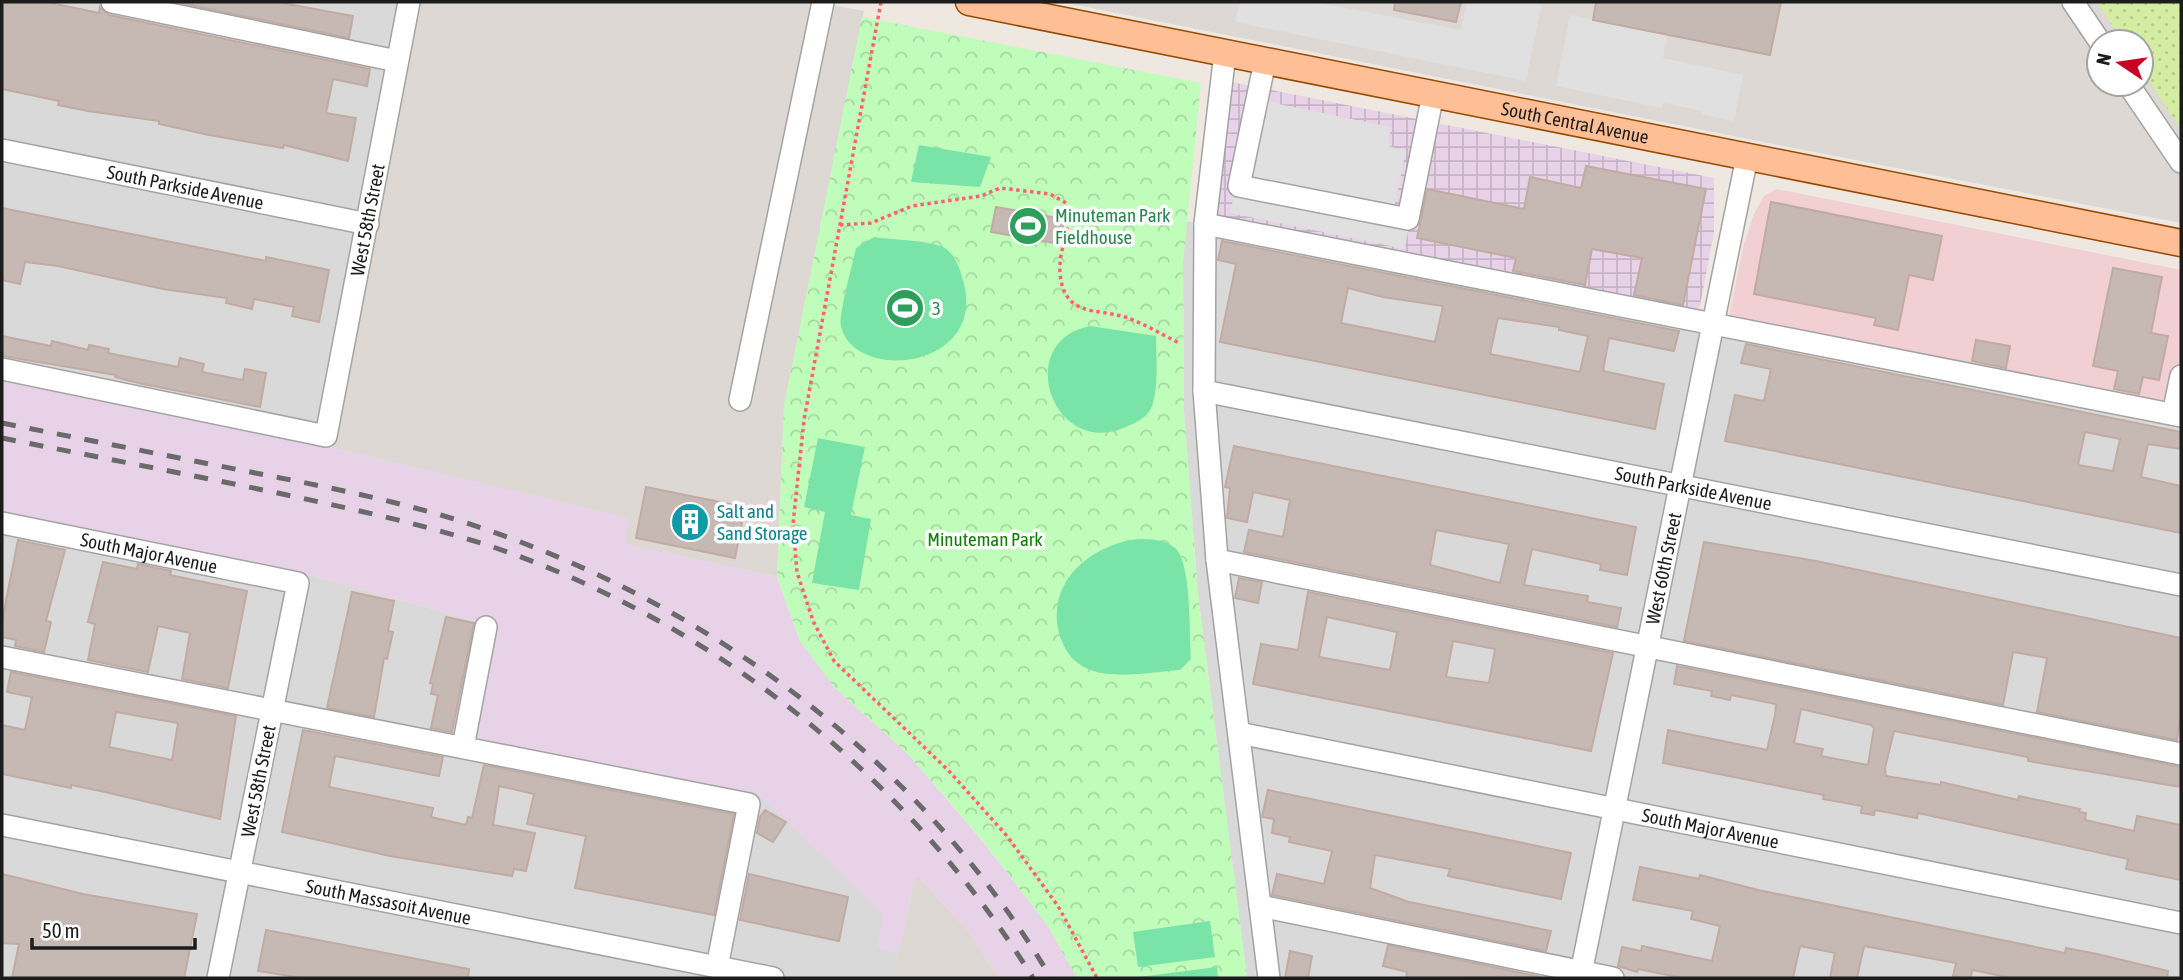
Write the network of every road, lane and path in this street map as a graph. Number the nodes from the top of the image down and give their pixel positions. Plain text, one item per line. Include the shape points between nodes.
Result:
1 (112, 2) edge
2 (409, 2) edge
3 (823, 2) edge
4 (881, 2) edge
5 (969, 2) edge
6 (2073, 2) edge
7 (2091, 28) edge
8 (1225, 53) junction
9 (397, 61) junction
10 (1265, 61) junction
11 (1433, 94) junction
12 (2137, 98) edge
13 (2, 149) edge
14 (1747, 157) junction
15 (2181, 162) edge
16 (368, 224) junction
17 (1205, 224) junction
18 (840, 225) junction
19 (2181, 243) edge
20 (1714, 324) junction
21 (1179, 343) dead end
22 (2, 369) edge
23 (2181, 376) edge
24 (1204, 391) junction
25 (740, 400) dead end
26 (2177, 415) edge
27 (1680, 485) junction
28 (2, 523) edge
29 (1217, 560) junction
30 (298, 583) joint
31 (2181, 585) edge
32 (486, 627) dead end
33 (1647, 647) junction
34 (2, 657) edge
35 (272, 710) junction
36 (1239, 733) junction
37 (463, 747) junction
38 (2181, 754) edge
39 (1614, 808) junction
40 (2, 825) edge
41 (240, 872) junction
42 (1259, 906) junction
43 (2181, 923) edge
44 (728, 972) edge
45 (1580, 975) edge
46 (218, 978) edge
47 (773, 978) edge
48 (1097, 978) edge
49 (1269, 978) edge
50 (1613, 978) edge

1 - 9 street
2 - 9 street, West 58th Street
3 - 25 street
4 - 18 path
5 - 8 main road, South Central Avenue
6 - 7 street
8 - 10 main road, South Central Avenue
8 - 17 street
9 - 16 street, West 58th Street
10 - 11 main road, South Central Avenue
10 - 11 street via 1239,186 1408,219
11 - 14 main road, South Central Avenue
12 - 15 street
13 - 16 street, South Parkside Avenue
14 - 19 main road, South Central Avenue
14 - 20 street, West 60th Street
16 - 22 street, West 58th Street via 326,436
17 - 20 street
17 - 24 street
18 - 21 path via 858,226 912,206 981,196 1000,188 1050,194 1066,203 1070,225 1060,273 1076,305 1086,312 1122,316
18 - 48 path via 795,492 795,550 803,596 834,661 949,771 1007,836 1058,906
20 - 26 street
20 - 27 street, West 60th Street
23 - 26 street
24 - 27 street, South Parkside Avenue
24 - 29 street
27 - 31 street, South Parkside Avenue
27 - 33 street, West 60th Street
28 - 30 street, South Major Avenue
29 - 33 street
29 - 36 street
30 - 35 street, West 58th Street
32 - 37 street
33 - 38 street
33 - 39 street, West 60th Street
34 - 35 street
35 - 37 street
35 - 41 street, West 58th Street
36 - 39 street, South Major Avenue
36 - 42 street
37 - 44 street via 749,804
39 - 43 street, South Major Avenue
39 - 45 street, West 60th Street
40 - 41 street, South Massasoit Avenue
41 - 44 street, South Massasoit Avenue
41 - 46 street, West 58th Street
42 - 45 street
42 - 49 street
44 - 47 street, South Massasoit Avenue
45 - 50 street

